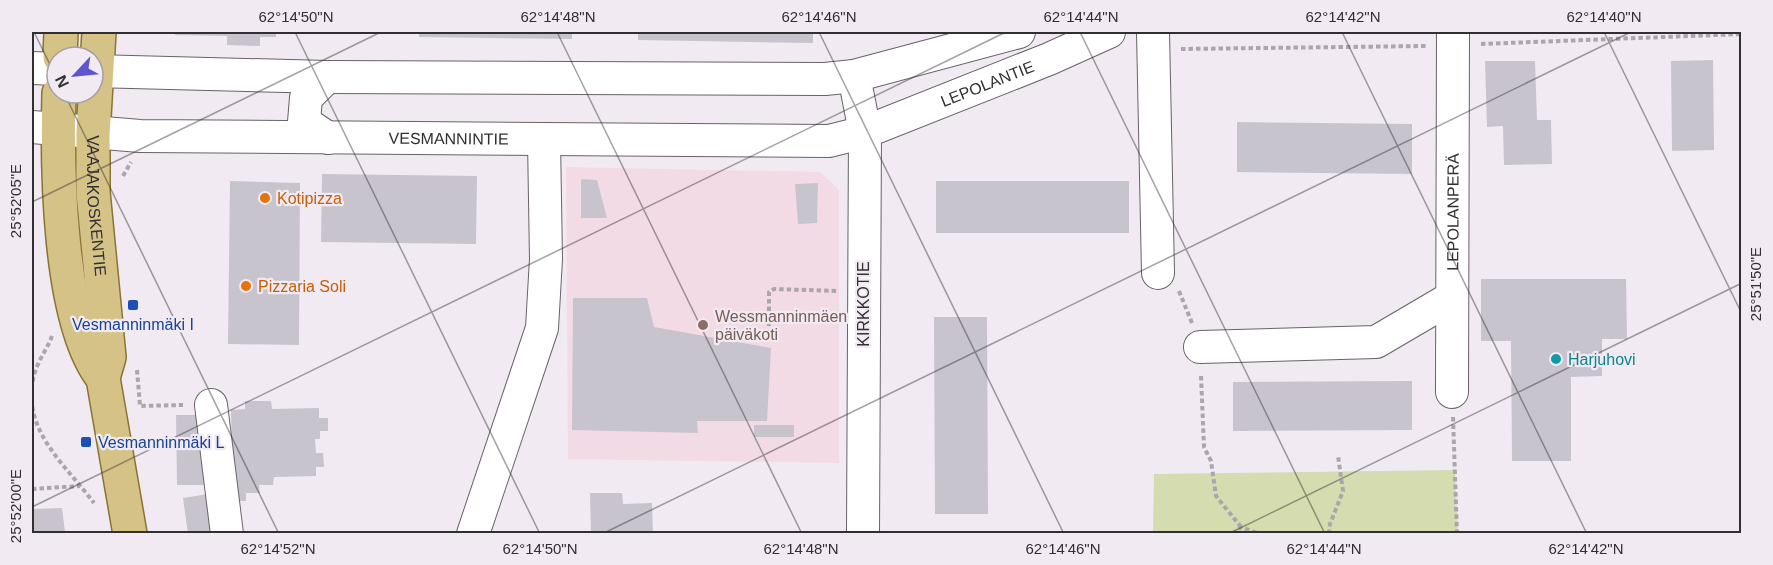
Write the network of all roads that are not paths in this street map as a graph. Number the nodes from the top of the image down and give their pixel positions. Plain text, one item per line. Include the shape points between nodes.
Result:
1 (1019, 32) edge
2 (1110, 32) edge
3 (1153, 32) edge
4 (1453, 32) edge
5 (105, 71) edge
6 (854, 76) junction
7 (327, 77) junction
8 (54, 105) edge
9 (93, 105) edge
10 (45, 129) edge
11 (865, 132) junction
12 (93, 134) junction
13 (328, 138) junction
14 (544, 140) junction
15 (1158, 273) road end
16 (1451, 298) junction
17 (1200, 347) road end
18 (103, 378) junction
19 (1452, 392) road end
20 (211, 405) road end
21 (130, 534) edge
22 (227, 534) edge
23 (473, 534) edge
24 (863, 534) edge

1 - 6 street
2 - 11 street, LEPOLANTIE
3 - 15 street
4 - 16 street, LEPOLANPERÄ
5 - 7 street
6 - 7 street
6 - 11 street, KIRKKOTIE
7 - 13 street via 306,98 304,122
8 - 10 main road, VAAJAKOSKENTIE
9 - 12 main road, VAAJAKOSKENTIE
10 - 12 street, VESMANNINTIE
10 - 18 main road, VAAJAKOSKENTIE via 59,195 69,285 89,361
11 - 14 street, VESMANNINTIE via 830,141
11 - 24 street, KIRKKOTIE
12 - 13 street, VESMANNINTIE
12 - 18 main road, VAAJAKOSKENTIE via 93,192 109,357
13 - 14 street, VESMANNINTIE
14 - 23 street via 546,259 542,328
16 - 17 street via 1376,342
16 - 19 street, LEPOLANPERÄ
18 - 21 main road, VAAJAKOSKENTIE
20 - 22 street

